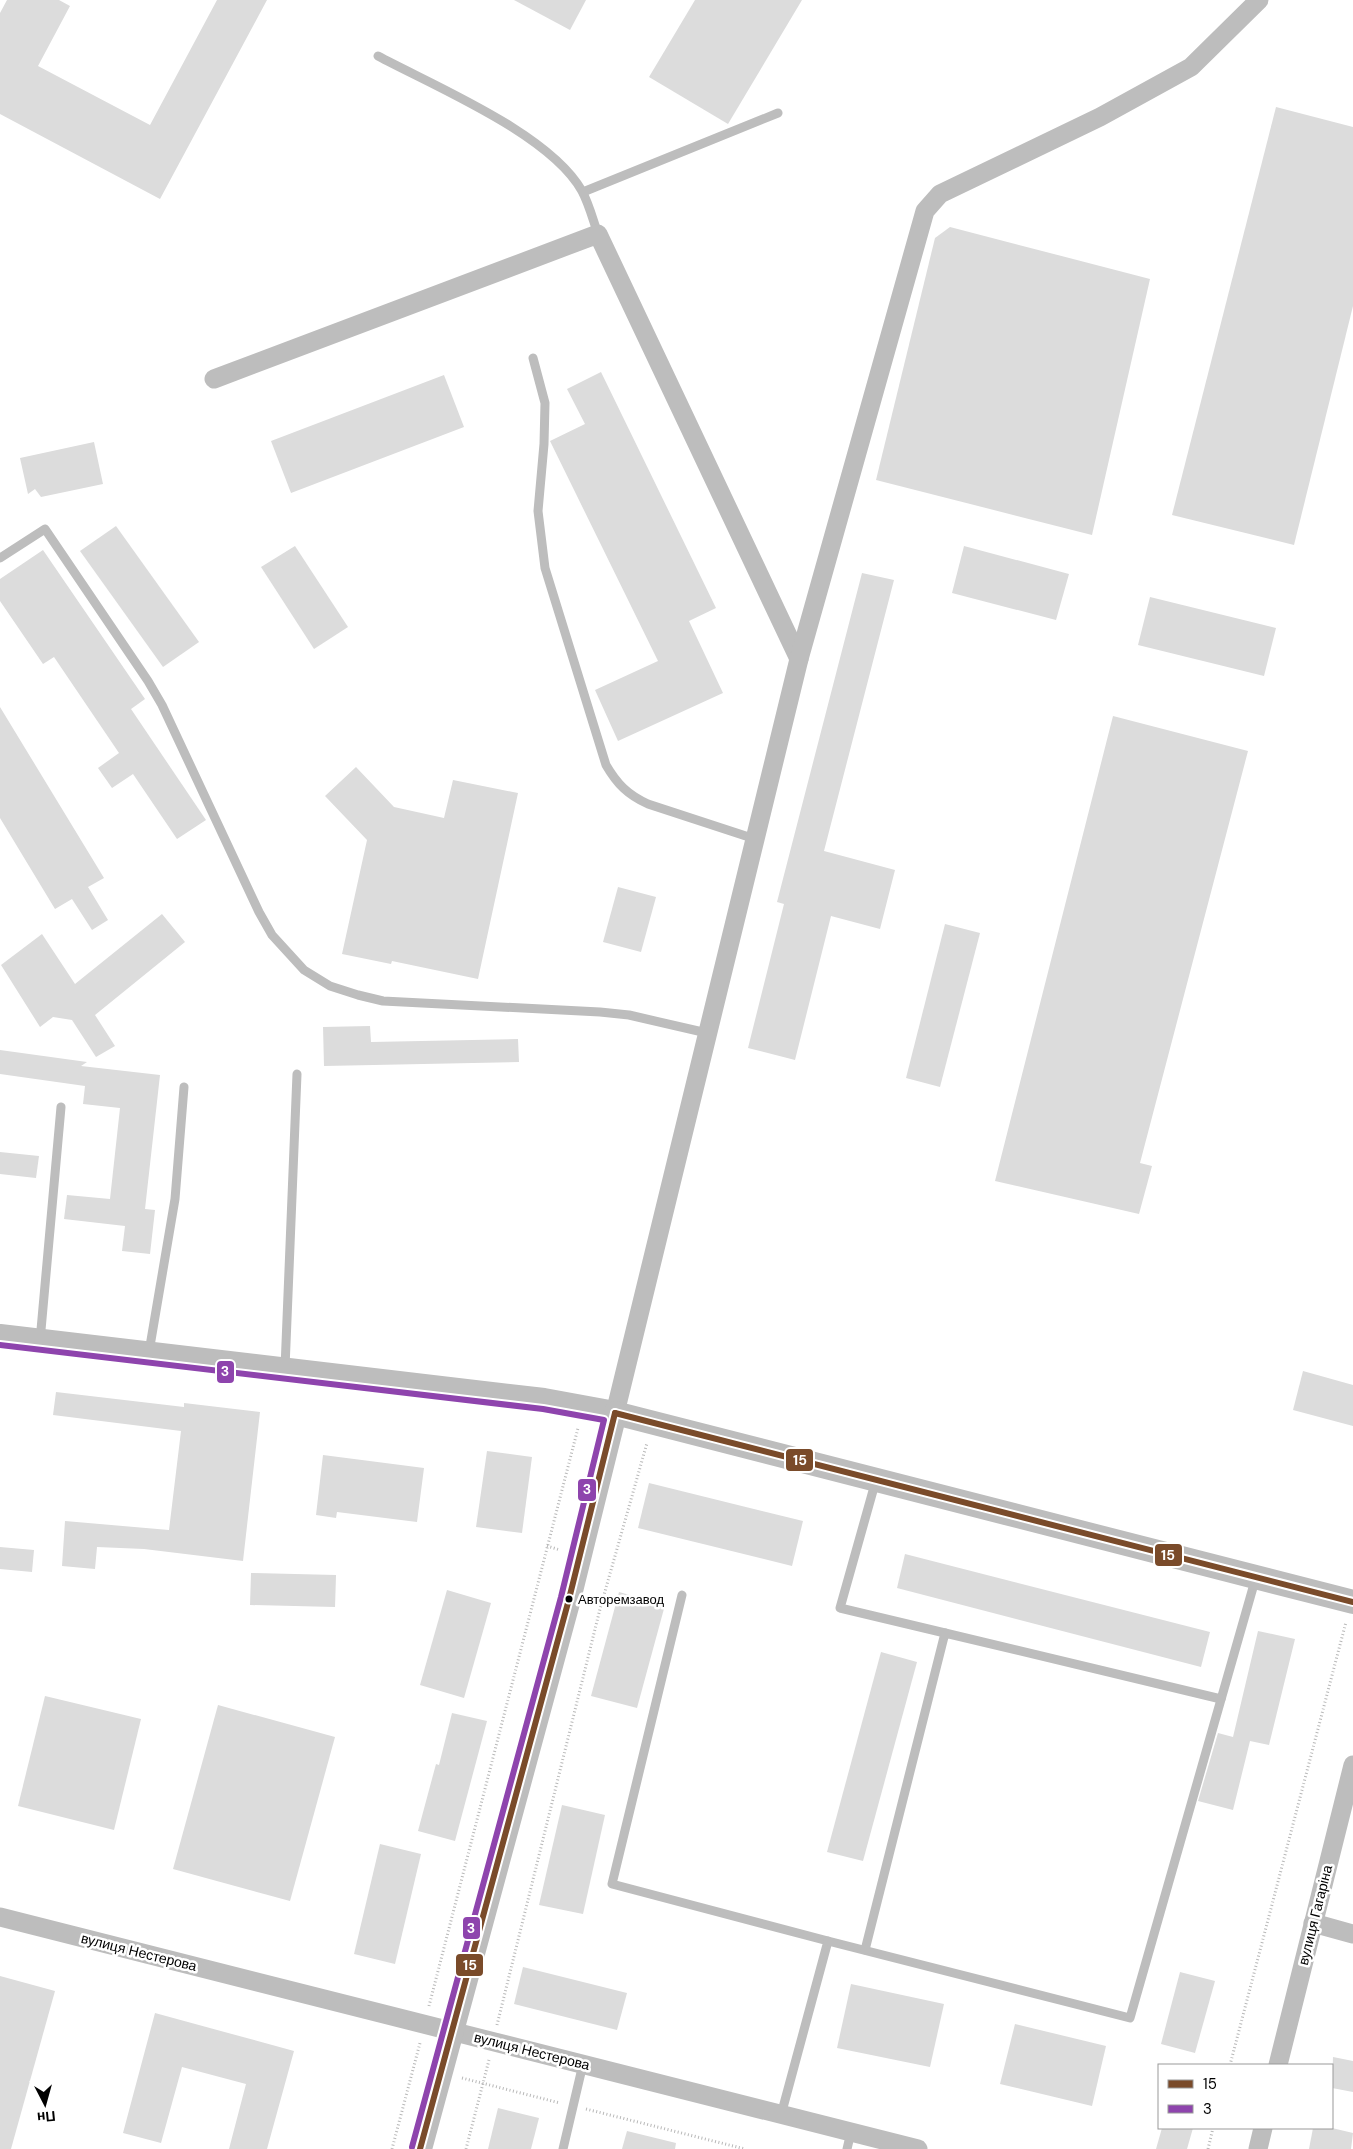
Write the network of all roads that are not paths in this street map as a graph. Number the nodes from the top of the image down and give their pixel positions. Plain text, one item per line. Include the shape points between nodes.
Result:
1 (1259, 0) edge
2 (378, 56) dead end
3 (778, 113) dead end
4 (583, 192) junction
5 (598, 234) junction
6 (533, 358) dead end
7 (214, 379) dead end
8 (0, 558) edge
9 (799, 659) junction
10 (755, 839) junction
11 (708, 1033) junction
12 (297, 1074) dead end
13 (184, 1087) dead end
14 (61, 1107) dead end
15 (0, 1336) edge
16 (40, 1341) junction
17 (149, 1354) junction
18 (285, 1370) junction
19 (615, 1413) junction
20 (876, 1480) junction
21 (1256, 1578) junction
22 (682, 1595) dead end
23 (1352, 1602) edge
24 (945, 1633) junction
25 (1221, 1699) junction
26 (1353, 1765) edge
27 (0, 1917) edge
28 (1313, 1923) junction
29 (1353, 1934) edge
30 (828, 1941) junction
31 (865, 1950) junction
32 (450, 2031) junction
33 (583, 2064) junction
34 (1278, 2064) edge
35 (781, 2114) junction
36 (1263, 2129) edge
37 (849, 2140) edge
38 (420, 2149) edge
39 (563, 2149) edge
40 (918, 2149) edge
41 (1258, 2149) edge

1 - 9 street via 1191,67 1100,117 940,194 925,210
2 - 4 lane via 515,128 568,172
3 - 4 lane
4 - 5 lane
5 - 7 street
5 - 9 street
6 - 10 lane via 545,403 538,511 545,568 606,765 616,782 631,796
8 - 11 lane via 45,529 148,681 259,912 272,935 304,970 330,986 383,1001 600,1012 629,1015
9 - 10 street
10 - 11 street
11 - 19 street
12 - 18 lane
13 - 17 lane via 175,1200
14 - 16 lane
15 - 16 street
16 - 17 street
17 - 18 street
18 - 19 street
19 - 20 street
19 - 32 street via 569,1599
20 - 21 street
20 - 24 lane via 840,1608
21 - 23 street
21 - 25 lane
22 - 30 lane via 612,1884
24 - 25 lane
24 - 31 lane
25 - 31 lane via 1130,2018
26 - 28 street, вулиця Гагаріна
27 - 32 street, вулиця Нестерова
28 - 29 street
28 - 34 street, вулиця Гагаріна
30 - 31 lane
30 - 35 lane
32 - 33 street, вулиця Нестерова
32 - 38 street
33 - 35 street, вулиця Нестерова
33 - 39 lane
35 - 37 street, вулиця Нестерова
36 - 41 street
37 - 40 street, вулиця Нестерова

